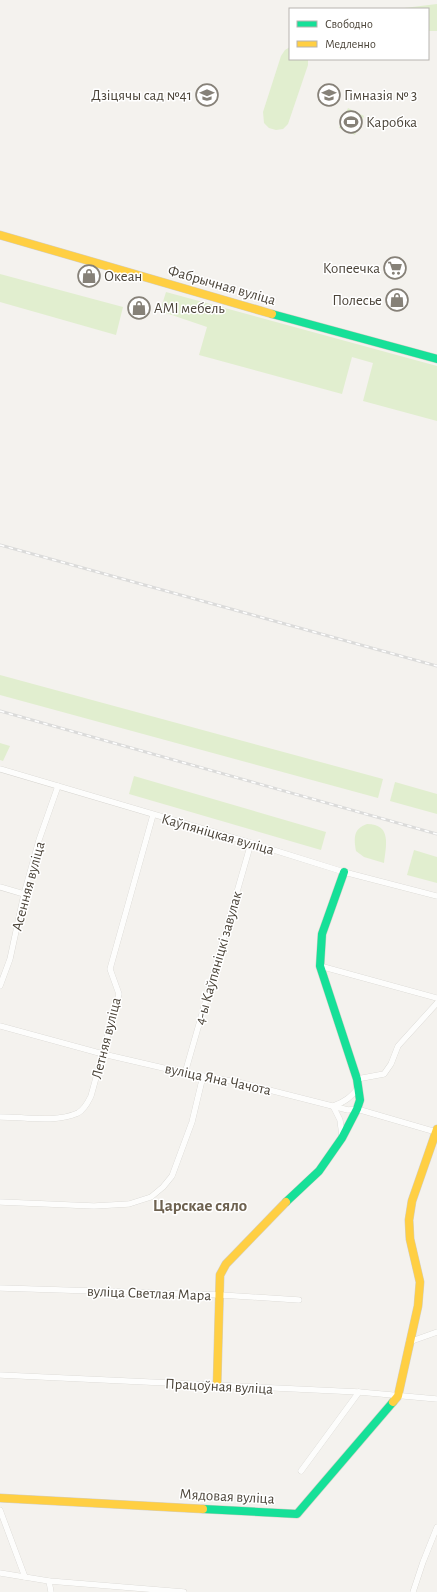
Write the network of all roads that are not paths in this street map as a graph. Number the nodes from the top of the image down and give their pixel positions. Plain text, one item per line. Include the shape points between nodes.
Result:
1 (0, 235) edge
2 (437, 359) edge
3 (0, 769) edge
4 (58, 786) junction
5 (153, 815) junction
6 (251, 842) junction
7 (344, 872) junction
8 (0, 887) edge
9 (24, 894) junction
10 (437, 896) edge
11 (320, 966) junction
12 (0, 986) edge
13 (437, 998) edge
14 (437, 1003) edge
15 (0, 1026) edge
16 (103, 1054) junction
17 (185, 1073) junction
18 (203, 1076) junction
19 (358, 1083) junction
20 (333, 1106) junction
21 (357, 1109) junction
22 (0, 1117) edge
23 (436, 1130) edge
24 (342, 1138) junction
25 (0, 1202) edge
26 (0, 1288) edge
27 (221, 1295) junction
28 (299, 1300) dead end
29 (437, 1332) edge
30 (409, 1342) junction
31 (0, 1375) edge
32 (217, 1386) junction
33 (359, 1392) junction
34 (398, 1396) junction
35 (437, 1399) edge
36 (301, 1471) dead end
37 (0, 1498) edge
38 (0, 1510) edge
39 (437, 1527) edge
40 (0, 1573) edge
41 (26, 1577) junction
42 (49, 1581) junction
43 (51, 1592) edge
44 (184, 1592) edge
45 (413, 1592) edge

1 - 2 street, Фабрычная вуліца
3 - 4 street, Каўпяніцкая вуліца
4 - 5 street, Каўпяніцкая вуліца
4 - 9 street, Асенняя вуліца
5 - 6 street, Каўпяніцкая вуліца
5 - 16 street, Летняя вуліца via 110,969 120,994
6 - 7 street, Каўпяніцкая вуліца
6 - 17 street, 4-ы Каўпяніцкі завулак
7 - 10 street, Каўпяніцкая вуліца
7 - 11 street via 322,934
8 - 9 street
9 - 12 street, Асенняя вуліца via 10,959
11 - 13 street
11 - 19 street
14 - 19 street via 398,1046 384,1074
15 - 16 street, вуліца Яна Чачота
16 - 17 street, вуліца Яна Чачота
16 - 22 street, Летняя вуліца via 91,1096 79,1112 52,1118
17 - 18 street, вуліца Яна Чачота
18 - 20 street, вуліца Яна Чачота
18 - 25 street via 192,1122 172,1176 151,1197 129,1204 94,1206
19 - 20 street via 351,1097 344,1103
19 - 21 street via 360,1100
20 - 21 street, вуліца Яна Чачота via 348,1110
20 - 24 street via 340,1120
21 - 23 street, вуліца Яна Чачота
21 - 24 street
23 - 30 street via 412,1201 409,1220 410,1239 420,1282 418,1306
24 - 27 street via 319,1171 226,1264 220,1275
26 - 27 street, вуліца Светлая Мара
27 - 28 street, вуліца Светлая Мара
27 - 32 street
29 - 30 street
30 - 34 street
31 - 32 street, Працоўная вуліца
32 - 33 street, Працоўная вуліца
33 - 34 street, Працоўная вуліца
33 - 36 street
34 - 35 street, Працоўная вуліца
34 - 37 street, Мядовая вуліца via 297,1514
38 - 41 street
39 - 45 street
40 - 41 street
41 - 42 street
42 - 43 street
42 - 44 street

